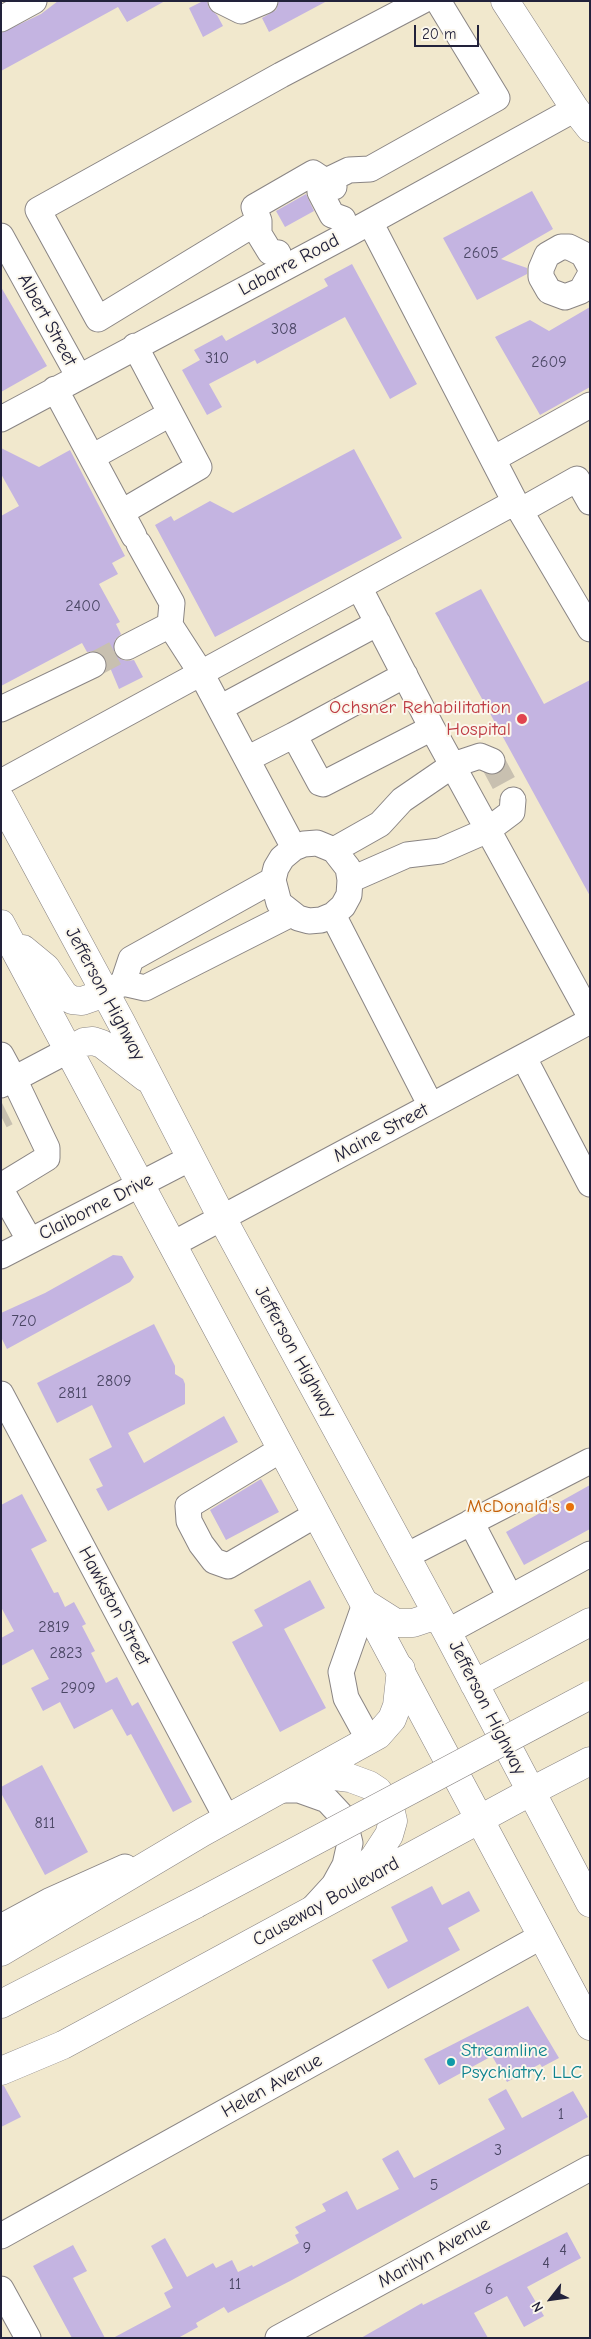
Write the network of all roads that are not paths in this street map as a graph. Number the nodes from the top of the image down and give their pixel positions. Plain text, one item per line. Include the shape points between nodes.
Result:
1 (34, 1) edge
2 (222, 1) edge
3 (265, 1) edge
4 (422, 1) edge
5 (438, 1) edge
6 (505, 1) edge
7 (1, 19) edge
8 (582, 118) edge
9 (324, 182) junction
10 (259, 221) junction
11 (354, 225) junction
12 (1, 236) edge
13 (586, 255) edge
14 (282, 260) junction
15 (590, 275) edge
16 (135, 346) junction
17 (78, 377) junction
18 (55, 389) junction
19 (590, 405) edge
20 (170, 414) junction
21 (1, 419) edge
22 (92, 457) junction
23 (493, 459) junction
24 (590, 502) edge
25 (518, 506) junction
26 (122, 512) junction
27 (359, 586) junction
28 (378, 623) junction
29 (170, 625) junction
30 (590, 629) edge
31 (127, 647) tunnel mouth
32 (93, 665) tunnel mouth
33 (201, 673) junction
34 (405, 675) junction
35 (220, 708) junction
36 (1, 709) edge
37 (432, 728) junction
38 (294, 735) junction
39 (247, 760) junction
40 (492, 761) dead end
41 (453, 765) junction
42 (1, 782) edge
43 (1, 800) edge
44 (512, 800) dead end
45 (488, 830) junction
46 (294, 848) junction
47 (334, 850) junction
48 (273, 880) junction
49 (350, 880) junction
50 (290, 914) junction
51 (332, 915) junction
52 (5, 930) edge
53 (114, 988) junction
54 (587, 1028) edge
55 (69, 1050) junction
56 (1, 1055) edge
57 (524, 1058) junction
58 (8, 1082) edge
59 (152, 1084) junction
60 (431, 1106) junction
61 (191, 1158) junction
62 (141, 1184) junction
63 (590, 1184) edge
64 (1, 1186) edge
65 (1, 1190) edge
66 (222, 1218) junction
67 (30, 1241) junction
68 (173, 1244) junction
69 (1, 1256) edge
70 (1, 1394) edge
71 (282, 1448) junction
72 (590, 1461) edge
73 (317, 1514) junction
74 (470, 1522) junction
75 (590, 1554) edge
76 (406, 1556) junction
77 (510, 1597) junction
78 (365, 1604) junction
79 (590, 1622) edge
80 (442, 1624) junction
81 (401, 1669) junction
82 (474, 1684) junction
83 (590, 1695) edge
84 (369, 1740) junction
85 (590, 1761) edge
86 (311, 1772) junction
87 (281, 1790) junction
88 (530, 1792) junction
89 (479, 1818) junction
90 (227, 1819) junction
91 (203, 1832) junction
92 (590, 1903) edge
93 (323, 1904) junction
94 (1, 1927) edge
95 (542, 1936) junction
96 (1, 1952) edge
97 (1, 2004) edge
98 (590, 2026) edge
99 (63, 2045) junction
100 (1, 2071) edge
101 (1, 2082) edge
102 (590, 2168) edge
103 (1, 2236) edge
104 (1, 2289) edge
105 (28, 2338) edge
106 (278, 2338) edge

1 - 7 street
2 - 3 street via 241,12
4 - 10 street via 38,210 98,319
5 - 9 street via 497,98 370,169 349,170
6 - 8 main road
8 - 11 street, Labarre Road
9 - 10 street via 313,173 254,207
9 - 11 street via 334,186
10 - 14 street via 270,227 281,245
11 - 14 street, Labarre Road
11 - 23 street
12 - 17 street, Albert Street
13 - 15 street via 561,247 547,255 540,269 544,284 557,295 574,295 586,285
14 - 16 street, Labarre Road
16 - 17 street, Labarre Road
16 - 20 street
17 - 18 street, Labarre Road
18 - 21 street, Labarre Road
18 - 22 street
19 - 23 street
20 - 22 street
20 - 26 street via 199,468
22 - 26 street
23 - 25 street
24 - 25 street via 577,479
25 - 27 street
25 - 30 street
26 - 29 street via 172,603
27 - 28 street
27 - 33 street
28 - 34 street
28 - 35 street
29 - 31 street
29 - 33 street
32 - 36 street
33 - 35 street
33 - 42 street
34 - 37 street
34 - 38 street
35 - 39 street
37 - 38 street via 323,784
37 - 41 street
38 - 39 street
39 - 46 street
40 - 41 street via 480,756
41 - 45 street
41 - 47 street via 402,800 380,824
43 - 53 main road, Jefferson Highway
44 - 45 street via 512,812
45 - 49 street via 440,851 407,855
45 - 54 street
46 - 47 street via 318,844
46 - 48 street via 282,858
47 - 49 street via 348,868
48 - 50 street via 279,903
48 - 53 street via 130,959
49 - 51 street via 349,895 343,906
50 - 51 street via 310,921
50 - 53 street via 145,988
51 - 60 street
52 - 53 main road via 46,968 64,995 72,1000 82,1001
52 - 55 main road
53 - 59 main road, Jefferson Highway
54 - 57 street, Maine Street
55 - 58 street
55 - 59 main road via 84,1042 102,1044
55 - 62 main road
56 - 58 street
57 - 60 street, Maine Street
57 - 63 street
58 - 64 street via 16,1108 47,1148 47,1158
59 - 61 main road, Jefferson Highway
60 - 66 street, Maine Street
61 - 62 street, Claiborne Drive
61 - 66 main road, Jefferson Highway
62 - 67 street, Claiborne Drive
62 - 68 main road
65 - 67 street
66 - 68 street, Maine Street
66 - 76 main road, Jefferson Highway
67 - 69 street, Claiborne Drive
68 - 71 main road
70 - 90 street, Hawkston Street
71 - 73 main road
71 - 73 street via 188,1506 190,1521 201,1544 214,1561 228,1566
72 - 74 street
73 - 78 main road
74 - 76 street
74 - 77 street
75 - 77 street
76 - 80 main road, Jefferson Highway
77 - 80 street
78 - 80 main road via 396,1623
78 - 81 main road
78 - 84 street via 341,1672 346,1698
79 - 82 main road
80 - 82 main road, Jefferson Highway
81 - 84 main road via 397,1706 392,1719
81 - 89 main road
82 - 88 main road, Jefferson Highway
83 - 97 main road, bridge
84 - 86 main road
85 - 88 main road, Causeway Boulevard
86 - 87 main road
86 - 93 main road via 350,1778 369,1785 385,1799 393,1821 389,1835 374,1858
87 - 90 main road
87 - 93 street via 299,1790 326,1800 341,1816 347,1831 350,1844 344,1865
88 - 89 main road, Causeway Boulevard
88 - 92 main road, Jefferson Highway
89 - 93 main road, Causeway Boulevard
89 - 95 main road
90 - 91 main road
91 - 94 street via 49,1901
91 - 96 main road
93 - 99 main road, Causeway Boulevard
95 - 98 main road
95 - 103 street, Helen Avenue
99 - 100 main road, Causeway Boulevard
99 - 101 street, Causeway Boulevard
102 - 106 street, Marilyn Avenue
104 - 105 street

